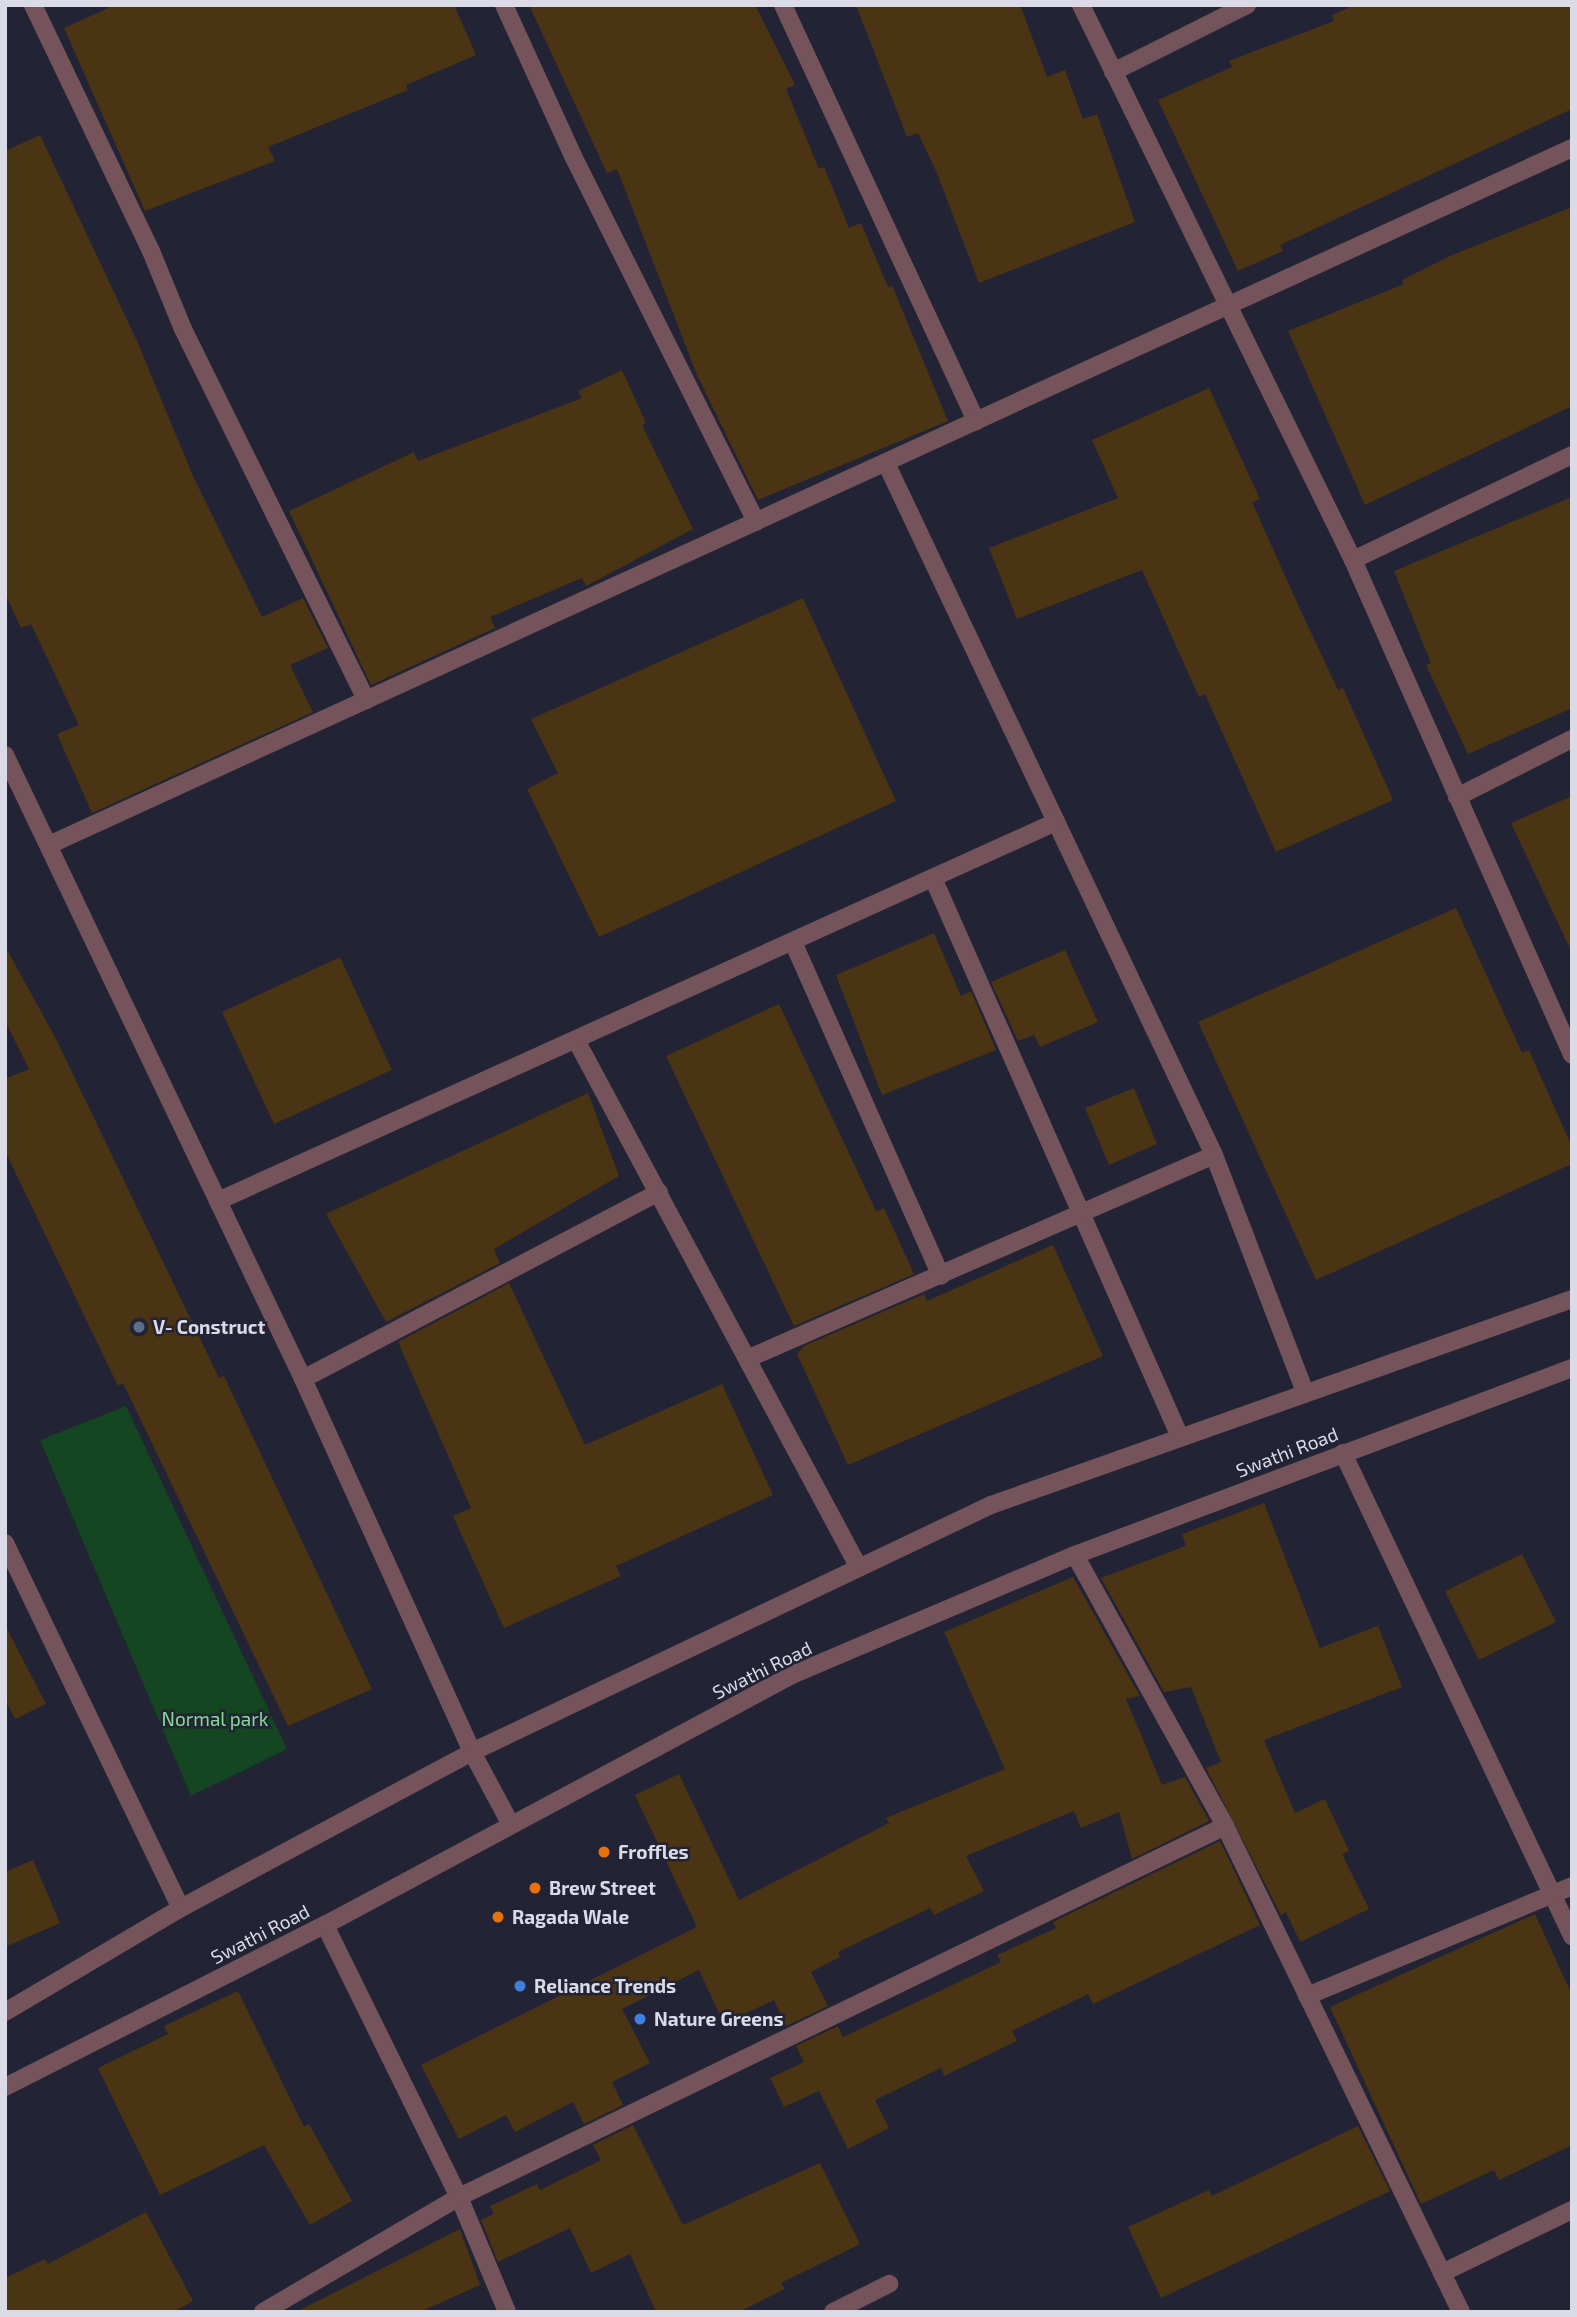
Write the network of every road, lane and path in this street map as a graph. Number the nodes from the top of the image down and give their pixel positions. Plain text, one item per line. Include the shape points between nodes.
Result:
1 (33, 5) edge
2 (504, 5) edge
3 (783, 5) edge
4 (1081, 5) edge
5 (1247, 5) edge
6 (1113, 72) junction
7 (1572, 148) edge
8 (1228, 306) junction
9 (976, 421) junction
10 (1572, 455) edge
11 (886, 463) junction
12 (756, 522) junction
13 (1353, 560) junction
14 (366, 700) junction
15 (1572, 739) edge
16 (5, 755) edge
17 (1457, 797) junction
18 (1056, 822) junction
19 (48, 845) junction
20 (933, 878) junction
21 (793, 942) junction
22 (576, 1040) junction
23 (1571, 1051) edge
24 (1214, 1155) junction
25 (659, 1192) junction
26 (218, 1201) junction
27 (1082, 1216) junction
28 (942, 1276) junction
29 (1572, 1299) edge
30 (750, 1358) junction
31 (1572, 1368) edge
32 (303, 1379) junction
33 (1304, 1392) junction
34 (1180, 1437) junction
35 (1343, 1453) junction
36 (5, 1543) edge
37 (1075, 1555) junction
38 (858, 1566) junction
39 (472, 1752) junction
40 (510, 1823) junction
41 (1225, 1826) junction
42 (1572, 1886) edge
43 (1551, 1896) junction
44 (181, 1908) junction
45 (325, 1925) junction
46 (1572, 1936) edge
47 (1307, 1996) junction
48 (5, 2012) edge
49 (5, 2087) edge
50 (459, 2197) junction
51 (1572, 2210) edge
52 (1442, 2273) junction
53 (889, 2284) dead end
54 (263, 2312) edge
55 (507, 2312) edge
56 (833, 2312) edge
57 (1461, 2312) edge

1 - 14 street via 184,330
2 - 12 street via 573,156
3 - 9 street
4 - 6 street
5 - 6 street
6 - 8 street
7 - 8 street
8 - 9 street
8 - 13 street
9 - 11 street
10 - 13 street
11 - 12 street
11 - 18 street
12 - 14 street
13 - 17 street
14 - 19 street
15 - 17 street
16 - 19 street
17 - 23 street
18 - 20 street
18 - 24 street
19 - 26 street
20 - 21 street
20 - 27 street
21 - 22 street
21 - 28 street
22 - 25 street
22 - 26 street
24 - 27 street
24 - 33 street
25 - 30 street
25 - 32 street
26 - 32 street
27 - 28 street
27 - 34 street
28 - 30 street
29 - 33 street
30 - 38 street
31 - 35 street, Swathi Road
32 - 39 street
33 - 34 street
34 - 38 street via 991,1505
35 - 37 street, Swathi Road
35 - 43 street
36 - 44 street
37 - 40 street, Swathi Road via 792,1675
37 - 41 street
38 - 39 street
39 - 40 street
39 - 44 street
40 - 45 street, Swathi Road
41 - 47 street
41 - 50 street
42 - 43 street
43 - 46 street
43 - 47 street
44 - 48 street
45 - 49 street, Swathi Road
45 - 50 street
47 - 52 street
50 - 54 street
50 - 55 street
51 - 52 street
52 - 57 street
53 - 56 street

